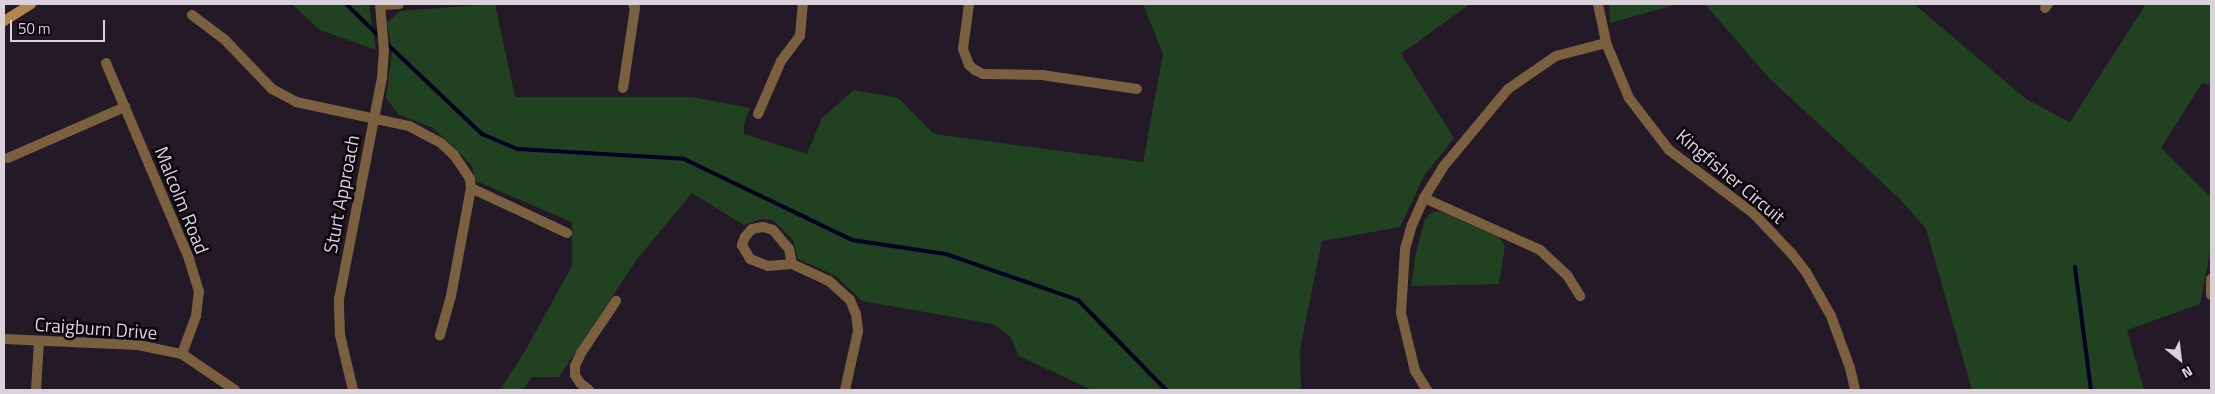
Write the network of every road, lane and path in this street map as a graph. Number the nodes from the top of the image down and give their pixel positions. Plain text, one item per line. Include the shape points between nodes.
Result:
1 (31, 4) edge
2 (399, 4) edge
3 (633, 4) edge
4 (803, 4) edge
5 (970, 4) edge
6 (1598, 4) edge
7 (380, 5) edge
8 (192, 14) dead end
9 (4, 21) edge
10 (1606, 43) junction
11 (106, 63) dead end
12 (623, 88) dead end
13 (1137, 89) dead end
14 (125, 107) junction
15 (758, 114) dead end
16 (374, 117) junction
17 (8, 158) dead end
18 (470, 188) junction
19 (1424, 198) junction
20 (567, 233) dead end
21 (792, 264) junction
22 (2211, 279) edge
23 (2211, 295) edge
24 (1580, 296) dead end
25 (616, 301) dead end
26 (440, 335) dead end
27 (4, 339) edge
28 (39, 341) junction
29 (182, 354) junction
30 (36, 390) edge
31 (235, 390) edge
32 (353, 390) edge
33 (590, 390) edge
34 (845, 390) edge
35 (1427, 390) edge
36 (1855, 390) edge

1 - 9 main road
2 - 7 street
3 - 12 street
4 - 15 street via 800,36 781,61
5 - 13 street via 963,48 969,65 975,70 983,74 1042,76
6 - 10 street, Kingfisher Circuit
7 - 16 street, Sturt Approach via 384,51
8 - 16 street via 225,40 272,88 296,102
10 - 19 street via 1556,56 1508,89 1443,167
10 - 36 street, Kingfisher Circuit via 1629,98 1669,150 1753,213 1806,272 1831,316
11 - 14 street, Malcolm Road
14 - 17 street
14 - 29 street, Malcolm Road via 199,291 196,316
16 - 18 street via 409,126 441,142 470,179
16 - 32 street, Sturt Approach via 339,299 340,335
18 - 20 street
18 - 26 street via 451,296
19 - 24 street via 1540,250 1567,275
19 - 35 street via 1405,249 1400,312 1415,371
21 - 21 street via 789,249 773,230 764,226 752,229 745,237 742,245 750,260 768,266
21 - 34 street via 829,281 850,300 853,307 858,331
22 - 23 street
25 - 33 street via 575,366 580,383
27 - 28 street, Craigburn Drive
28 - 29 street, Craigburn Drive via 138,345
28 - 30 street
29 - 31 street, Craigburn Drive

